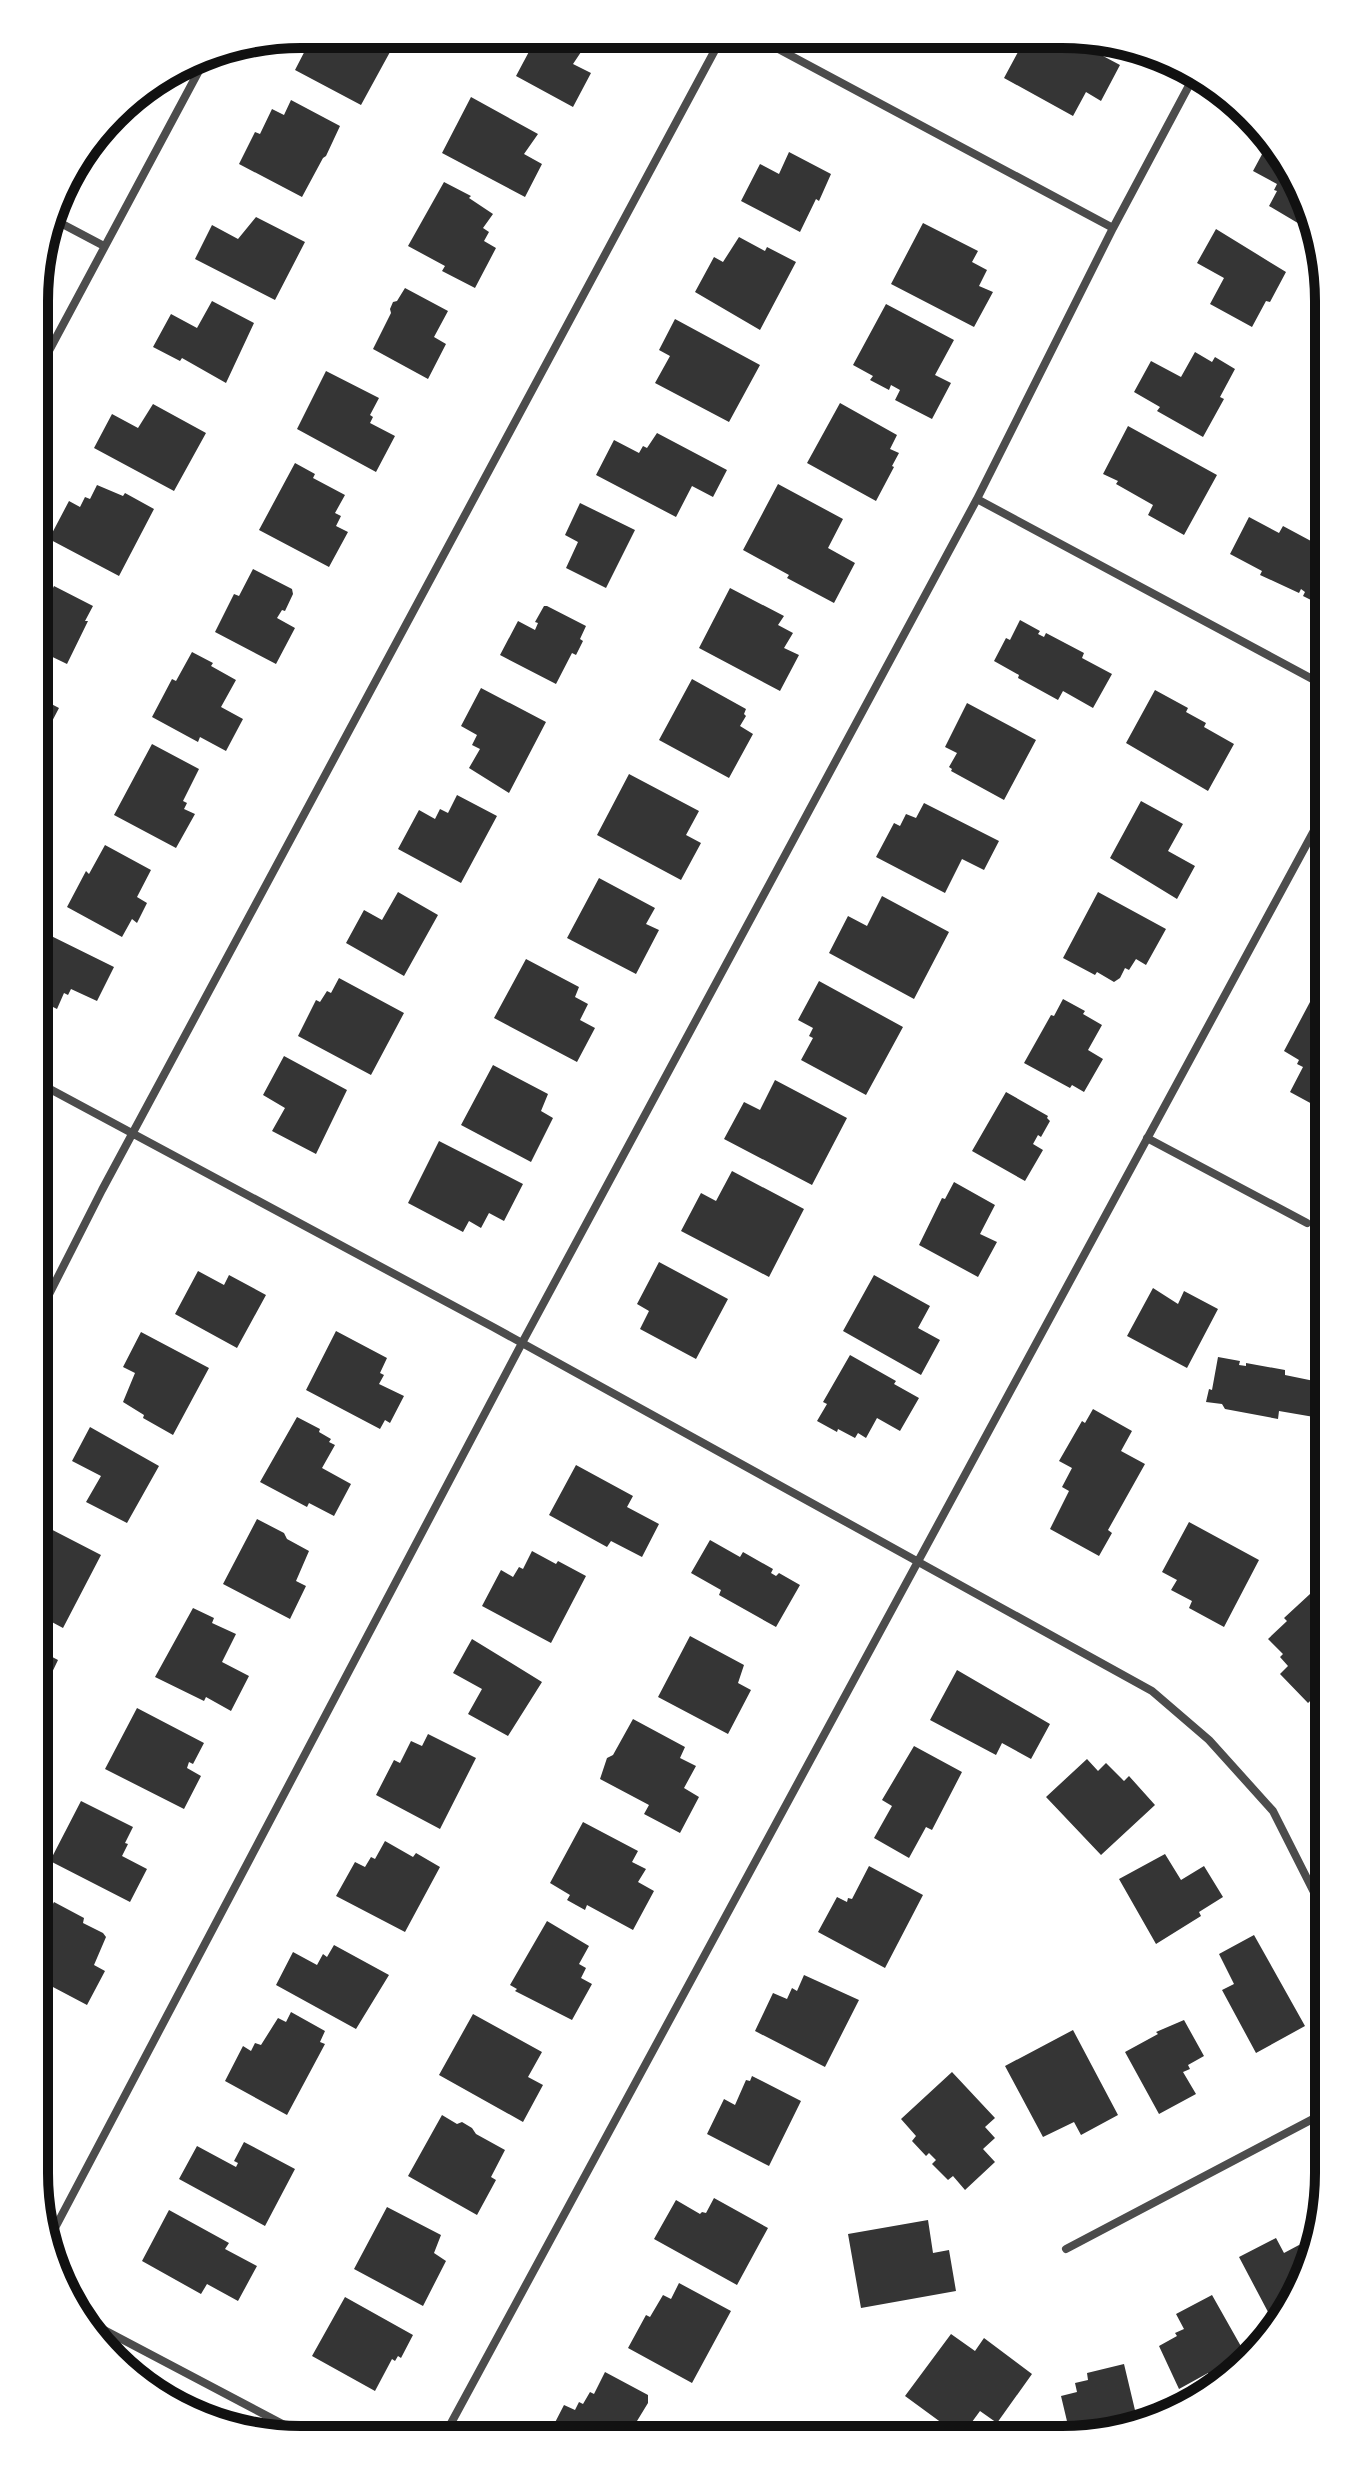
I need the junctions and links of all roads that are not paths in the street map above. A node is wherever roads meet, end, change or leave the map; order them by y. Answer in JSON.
{"nodes":[{"id":1,"x":716,"y":48,"type":"edge"},
{"id":2,"x":777,"y":48,"type":"edge"},
{"id":3,"x":200,"y":69,"type":"edge"},
{"id":4,"x":1190,"y":84,"type":"edge"},
{"id":5,"x":60,"y":223,"type":"edge"},
{"id":6,"x":1113,"y":228,"type":"junction"},
{"id":7,"x":104,"y":246,"type":"junction"},
{"id":8,"x":48,"y":352,"type":"edge"},
{"id":9,"x":977,"y":499,"type":"junction"},
{"id":10,"x":1315,"y":680,"type":"edge"},
{"id":11,"x":1315,"y":829,"type":"edge"},
{"id":12,"x":48,"y":1088,"type":"edge"},
{"id":13,"x":134,"y":1134,"type":"junction"},
{"id":14,"x":1147,"y":1138,"type":"junction"},
{"id":15,"x":1307,"y":1223,"type":"dead end"},
{"id":16,"x":48,"y":1297,"type":"edge"},
{"id":17,"x":522,"y":1343,"type":"junction"},
{"id":18,"x":917,"y":1561,"type":"junction"},
{"id":19,"x":1314,"y":1893,"type":"edge"},
{"id":20,"x":1314,"y":2118,"type":"edge"},
{"id":21,"x":55,"y":2229,"type":"edge"},
{"id":22,"x":1066,"y":2249,"type":"dead end"},
{"id":23,"x":103,"y":2329,"type":"edge"},
{"id":24,"x":284,"y":2425,"type":"edge"},
{"id":25,"x":449,"y":2426,"type":"edge"}],
"edges":[{"from":1,"to":13,"type":"street"},
{"from":2,"to":6,"type":"street"},
{"from":3,"to":7,"type":"street"},
{"from":4,"to":6,"type":"street"},
{"from":5,"to":7,"type":"street"},
{"from":6,"to":9,"type":"street"},
{"from":7,"to":8,"type":"street"},
{"from":9,"to":10,"type":"street"},
{"from":9,"to":17,"type":"street"},
{"from":11,"to":14,"type":"street"},
{"from":12,"to":13,"type":"street"},
{"from":13,"to":16,"type":"street"},
{"from":13,"to":17,"type":"street"},
{"from":14,"to":15,"type":"street"},
{"from":14,"to":18,"type":"street"},
{"from":17,"to":18,"type":"street"},
{"from":17,"to":21,"type":"street"},
{"from":18,"to":19,"type":"street"},
{"from":18,"to":25,"type":"street"},
{"from":20,"to":22,"type":"street"},
{"from":23,"to":24,"type":"street"}]}
